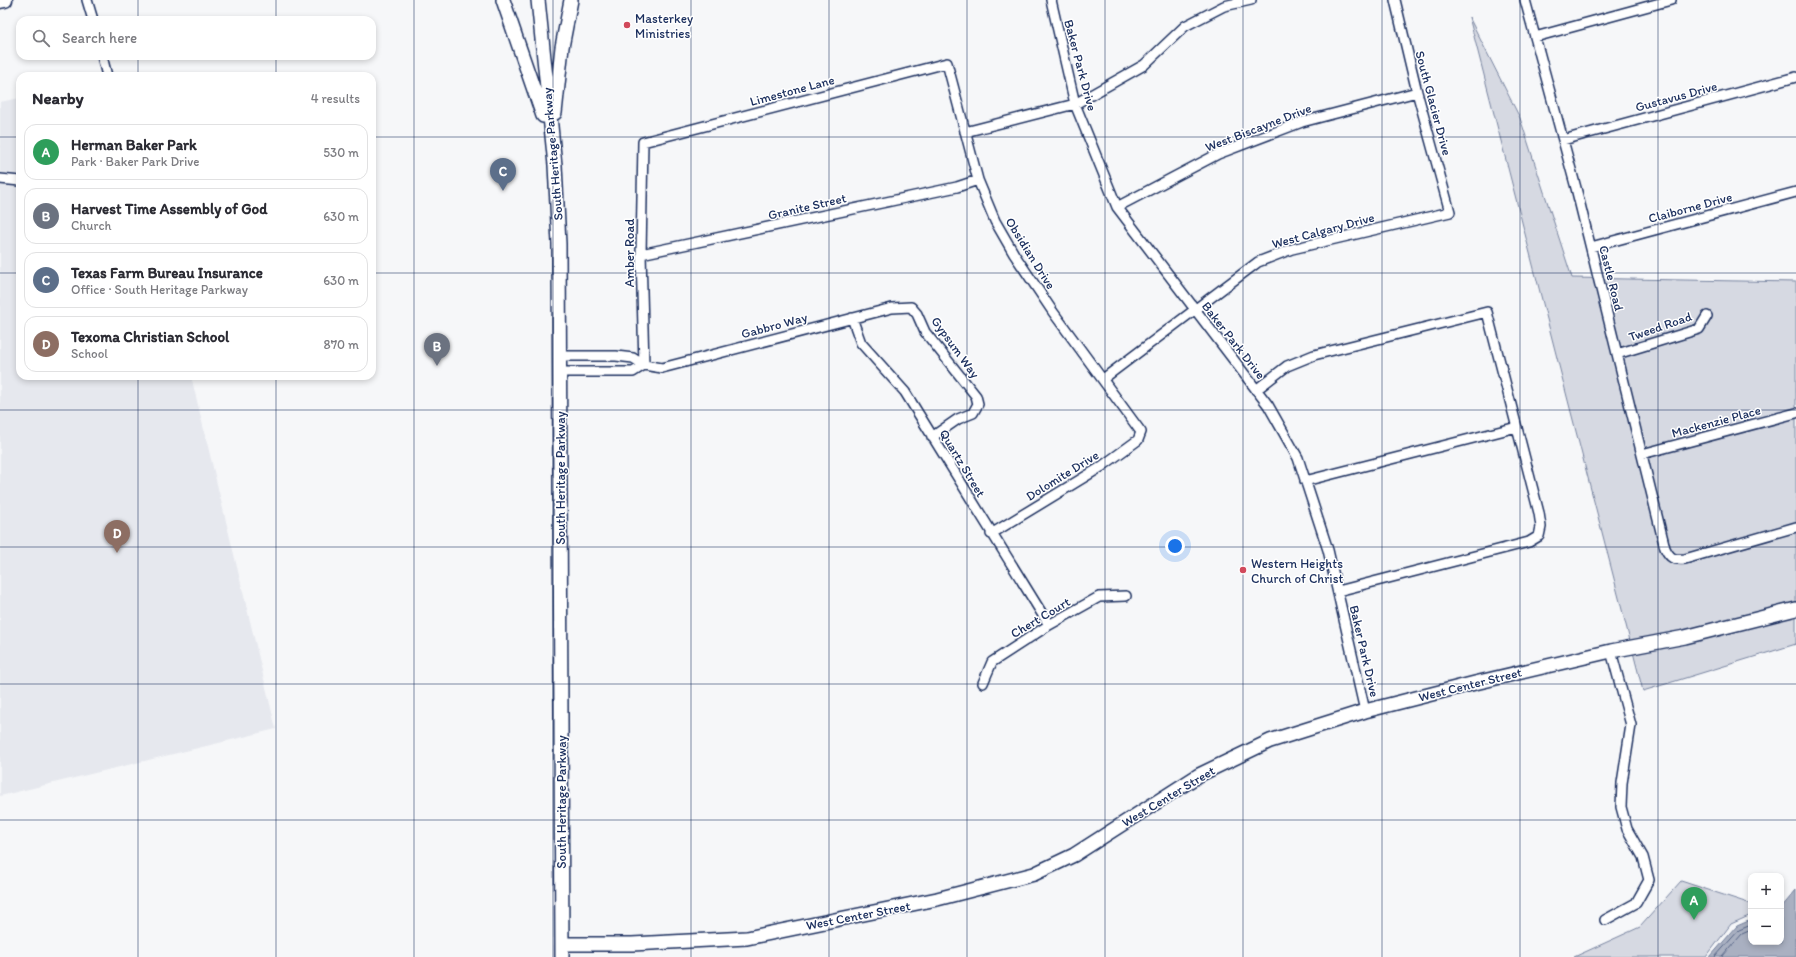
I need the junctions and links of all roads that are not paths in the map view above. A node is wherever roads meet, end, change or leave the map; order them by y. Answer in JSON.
{"nodes":[{"id":1,"x":5,"y":0,"type":"edge"},
{"id":2,"x":87,"y":0,"type":"edge"},
{"id":3,"x":503,"y":0,"type":"edge"},
{"id":4,"x":538,"y":0,"type":"edge"},
{"id":5,"x":571,"y":0,"type":"edge"},
{"id":6,"x":1051,"y":0,"type":"edge"},
{"id":7,"x":1251,"y":0,"type":"edge"},
{"id":8,"x":1395,"y":0,"type":"edge"},
{"id":9,"x":1525,"y":0,"type":"edge"},
{"id":10,"x":1671,"y":0,"type":"edge"},
{"id":11,"x":0,"y":1,"type":"edge"},
{"id":12,"x":91,"y":16,"type":"edge"},
{"id":13,"x":1535,"y":37,"type":"junction"},
{"id":14,"x":103,"y":60,"type":"edge"},
{"id":15,"x":947,"y":63,"type":"joint"},
{"id":16,"x":106,"y":72,"type":"edge"},
{"id":17,"x":1796,"y":77,"type":"edge"},
{"id":18,"x":1417,"y":92,"type":"junction"},
{"id":19,"x":1075,"y":104,"type":"junction"},
{"id":20,"x":965,"y":132,"type":"junction"},
{"id":21,"x":1563,"y":140,"type":"junction"},
{"id":22,"x":643,"y":142,"type":"joint"},
{"id":23,"x":555,"y":165,"type":"junction"},
{"id":24,"x":0,"y":179,"type":"edge"},
{"id":25,"x":978,"y":180,"type":"junction"},
{"id":26,"x":16,"y":181,"type":"edge"},
{"id":27,"x":1796,"y":192,"type":"edge"},
{"id":28,"x":1117,"y":207,"type":"junction"},
{"id":29,"x":1450,"y":212,"type":"joint"},
{"id":30,"x":1591,"y":247,"type":"junction"},
{"id":31,"x":641,"y":254,"type":"junction"},
{"id":32,"x":911,"y":307,"type":"joint"},
{"id":33,"x":1194,"y":310,"type":"junction"},
{"id":34,"x":1707,"y":316,"type":"dead end"},
{"id":35,"x":852,"y":318,"type":"junction"},
{"id":36,"x":1618,"y":354,"type":"junction"},
{"id":37,"x":559,"y":356,"type":"junction"},
{"id":38,"x":644,"y":365,"type":"junction"},
{"id":39,"x":559,"y":372,"type":"junction"},
{"id":40,"x":1103,"y":379,"type":"junction"},
{"id":41,"x":1256,"y":390,"type":"junction"},
{"id":42,"x":1796,"y":413,"type":"edge"},
{"id":43,"x":1517,"y":427,"type":"junction"},
{"id":44,"x":1142,"y":432,"type":"joint"},
{"id":45,"x":932,"y":437,"type":"junction"},
{"id":46,"x":1642,"y":454,"type":"junction"},
{"id":47,"x":1305,"y":481,"type":"junction"},
{"id":48,"x":1796,"y":527,"type":"edge"},
{"id":49,"x":991,"y":534,"type":"junction"},
{"id":50,"x":1338,"y":591,"type":"junction"},
{"id":51,"x":1126,"y":596,"type":"dead end"},
{"id":52,"x":1796,"y":609,"type":"edge"},
{"id":53,"x":1049,"y":625,"type":"junction"},
{"id":54,"x":1611,"y":650,"type":"junction"},
{"id":55,"x":983,"y":683,"type":"dead end"},
{"id":56,"x":1366,"y":711,"type":"junction"},
{"id":57,"x":1605,"y":920,"type":"dead end"},
{"id":58,"x":562,"y":944,"type":"junction"},
{"id":59,"x":562,"y":957,"type":"edge"}],
"edges":[{"from":1,"to":11,"type":"main road"},
{"from":2,"to":12,"type":"street"},
{"from":3,"to":23,"type":"main road"},
{"from":4,"to":23,"type":"main road","name":"South Heritage Parkway"},
{"from":5,"to":23,"type":"main road"},
{"from":6,"to":19,"type":"street","name":"Baker Park Drive"},
{"from":7,"to":19,"type":"street"},
{"from":8,"to":18,"type":"street","name":"South Glacier Drive"},
{"from":9,"to":13,"type":"street","name":"Castle Road"},
{"from":10,"to":13,"type":"street"},
{"from":13,"to":21,"type":"street","name":"Castle Road"},
{"from":14,"to":16,"type":"street"},
{"from":15,"to":20,"type":"street","name":"Obsidian Drive"},
{"from":15,"to":22,"type":"street","name":"Limestone Lane"},
{"from":17,"to":21,"type":"street","name":"Gustavus Drive"},
{"from":18,"to":28,"type":"street","name":"West Biscayne Drive"},
{"from":18,"to":29,"type":"street","name":"South Glacier Drive"},
{"from":19,"to":20,"type":"street"},
{"from":19,"to":28,"type":"street","name":"Baker Park Drive"},
{"from":20,"to":25,"type":"street","name":"Obsidian Drive"},
{"from":21,"to":30,"type":"street","name":"Castle Road"},
{"from":22,"to":31,"type":"street","name":"Amber Road"},
{"from":23,"to":37,"type":"main road","name":"South Heritage Parkway"},
{"from":24,"to":26,"type":"street"},
{"from":25,"to":31,"type":"street","name":"Granite Street"},
{"from":25,"to":40,"type":"street","name":"Obsidian Drive"},
{"from":27,"to":30,"type":"street","name":"Claiborne Drive"},
{"from":28,"to":33,"type":"street","name":"Baker Park Drive"},
{"from":29,"to":33,"type":"street","name":"West Calgary Drive"},
{"from":30,"to":36,"type":"street","name":"Castle Road"},
{"from":31,"to":38,"type":"street","name":"Amber Road"},
{"from":32,"to":35,"type":"street","name":"Gabbro Way"},
{"from":32,"to":45,"type":"street","name":"Gypsum Way"},
{"from":33,"to":40,"type":"street","name":"West Calgary Drive"},
{"from":33,"to":41,"type":"street","name":"Baker Park Drive"},
{"from":34,"to":36,"type":"street","name":"Tweed Road"},
{"from":35,"to":38,"type":"street","name":"Gabbro Way"},
{"from":35,"to":45,"type":"street","name":"Quartz Street"},
{"from":36,"to":46,"type":"street","name":"Castle Road"},
{"from":37,"to":38,"type":"street","name":"Gabbro Way"},
{"from":37,"to":39,"type":"main road","name":"South Heritage Parkway"},
{"from":38,"to":39,"type":"street","name":"Gabbro Way"},
{"from":39,"to":58,"type":"main road","name":"South Heritage Parkway"},
{"from":40,"to":44,"type":"street","name":"Obsidian Drive"},
{"from":41,"to":43,"type":"street"},
{"from":41,"to":47,"type":"street","name":"Baker Park Drive"},
{"from":42,"to":46,"type":"street","name":"Mackenzie Place"},
{"from":43,"to":47,"type":"street"},
{"from":43,"to":50,"type":"street"},
{"from":44,"to":49,"type":"street","name":"Dolomite Drive"},
{"from":45,"to":49,"type":"street","name":"Quartz Street"},
{"from":46,"to":48,"type":"street","name":"Castle Road"},
{"from":47,"to":50,"type":"street","name":"Baker Park Drive"},
{"from":49,"to":53,"type":"street","name":"Quartz Street"},
{"from":50,"to":56,"type":"street","name":"Baker Park Drive"},
{"from":51,"to":53,"type":"street","name":"Chert Court"},
{"from":52,"to":54,"type":"main road","name":"West Center Street"},
{"from":53,"to":55,"type":"street","name":"Chert Court"},
{"from":54,"to":56,"type":"main road","name":"West Center Street"},
{"from":54,"to":57,"type":"street"},
{"from":56,"to":58,"type":"main road","name":"West Center Street"},
{"from":58,"to":59,"type":"main road","name":"South Heritage Parkway"}]}
